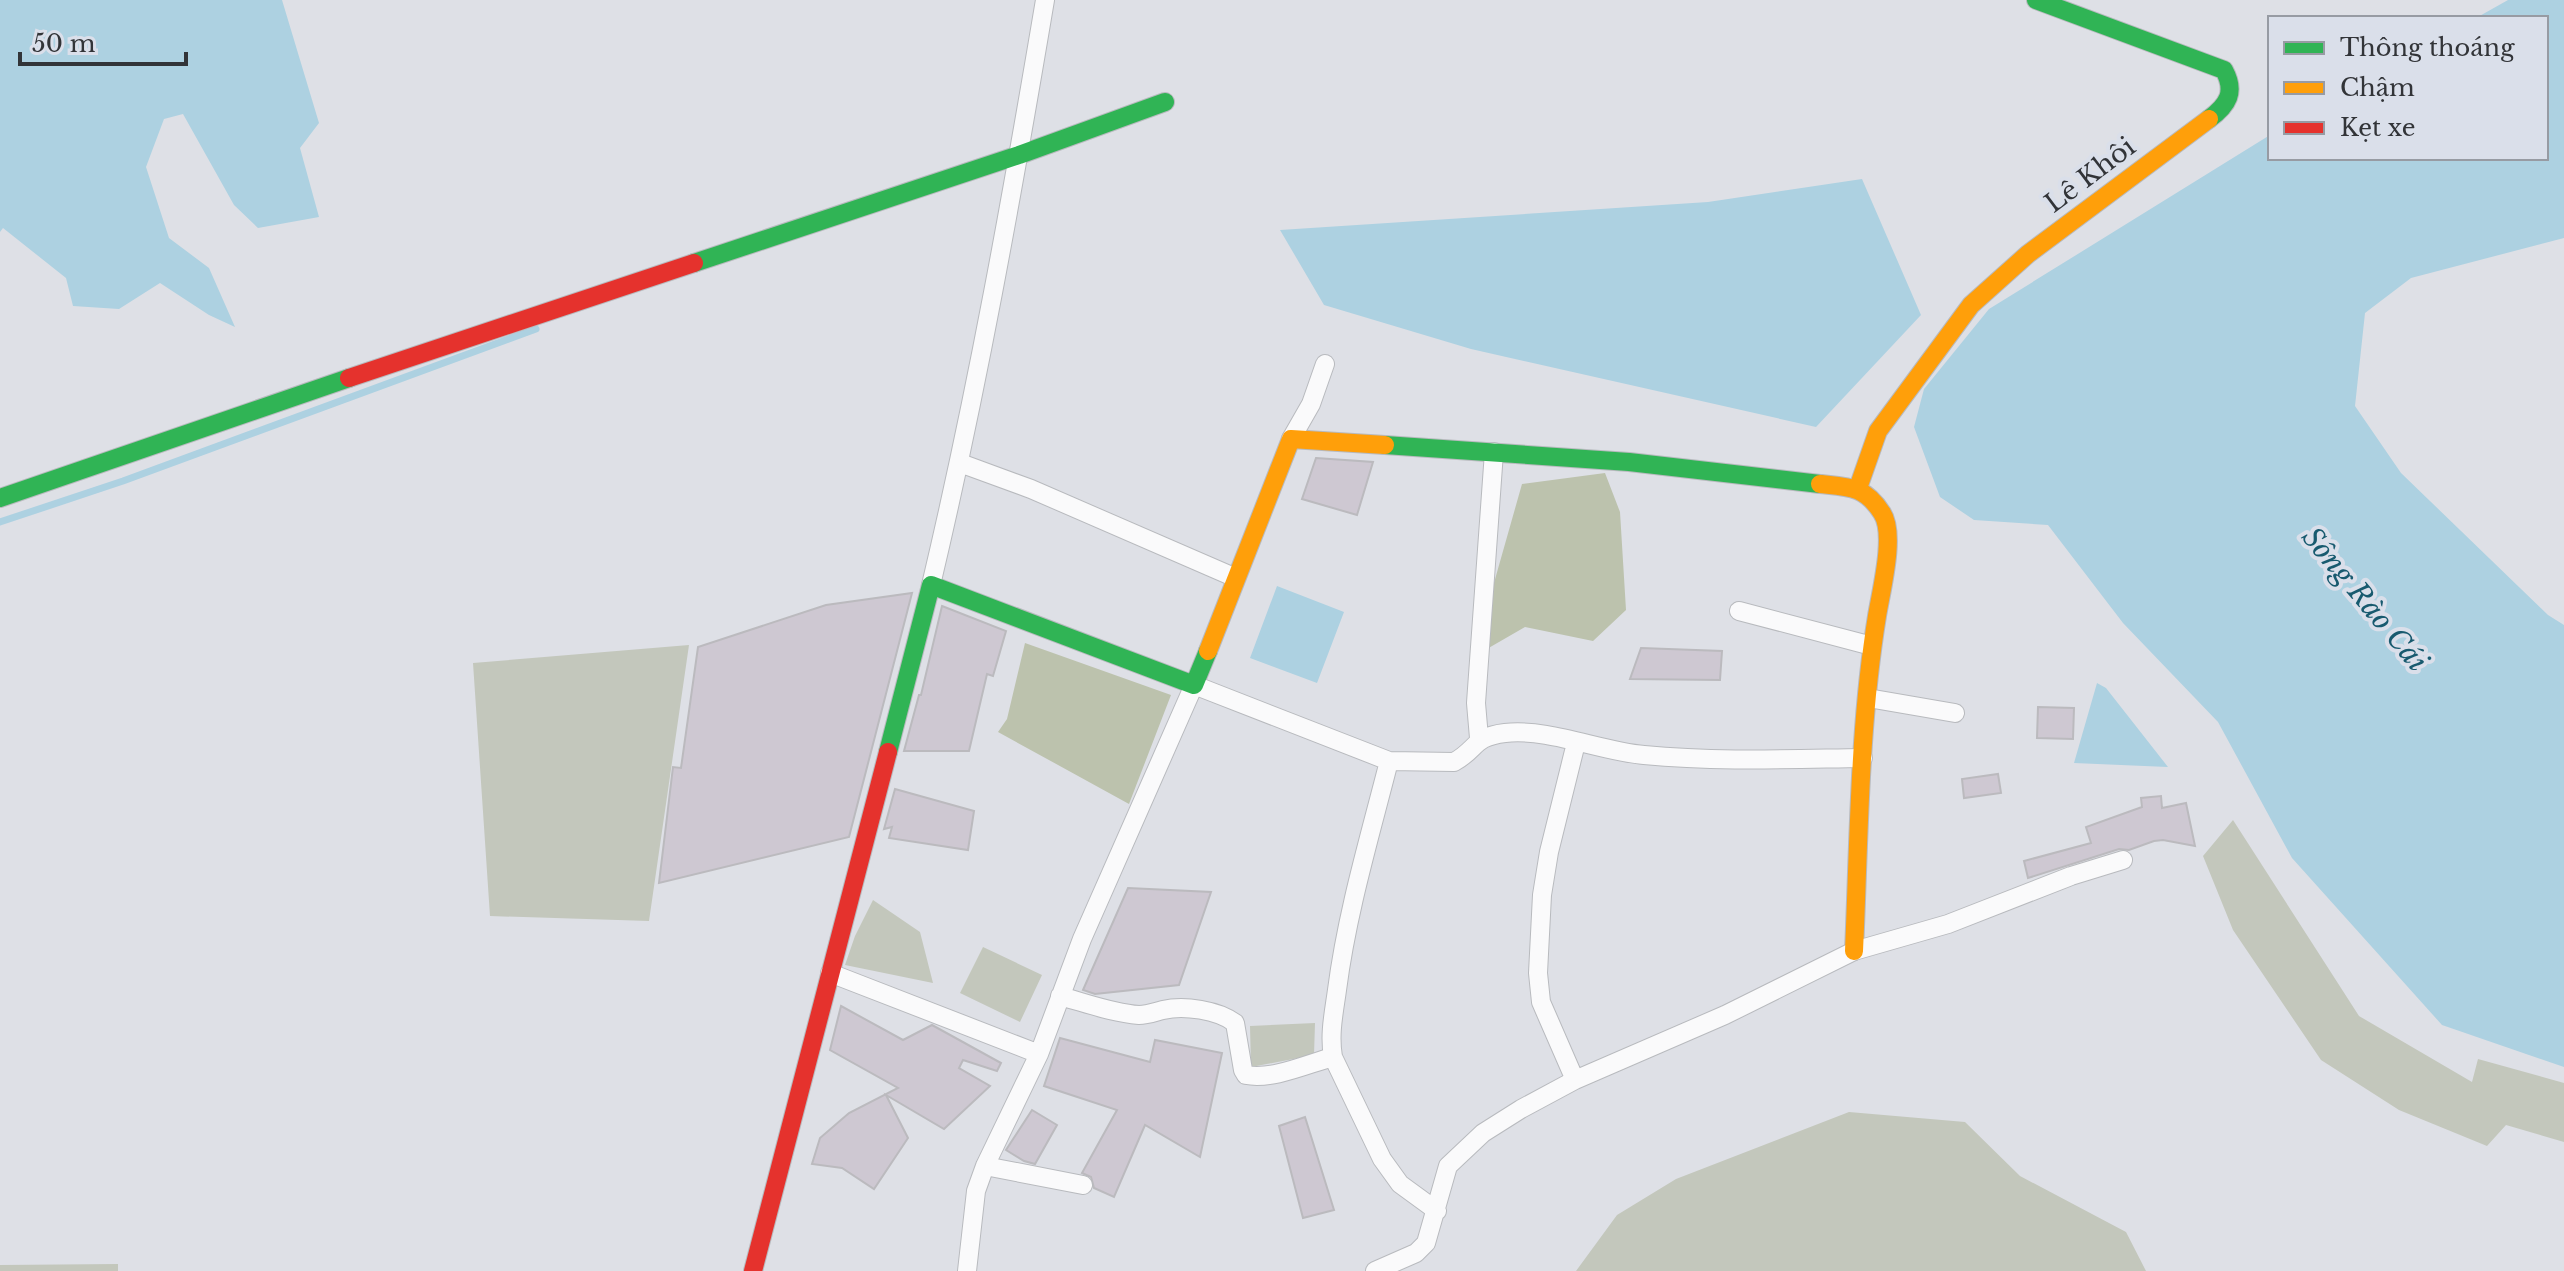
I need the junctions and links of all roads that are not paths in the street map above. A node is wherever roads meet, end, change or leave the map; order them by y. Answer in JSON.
{"nodes":[{"id":1,"x":1045,"y":0,"type":"edge"},
{"id":2,"x":2036,"y":0,"type":"edge"},
{"id":3,"x":1165,"y":102,"type":"dead end"},
{"id":4,"x":1019,"y":155,"type":"junction"},
{"id":5,"x":1325,"y":364,"type":"dead end"},
{"id":6,"x":1291,"y":439,"type":"junction"},
{"id":7,"x":1494,"y":452,"type":"junction"},
{"id":8,"x":960,"y":463,"type":"junction"},
{"id":9,"x":1858,"y":488,"type":"junction"},
{"id":10,"x":0,"y":498,"type":"edge"},
{"id":11,"x":1236,"y":578,"type":"junction"},
{"id":12,"x":931,"y":585,"type":"junction"},
{"id":13,"x":1739,"y":611,"type":"dead end"},
{"id":14,"x":1872,"y":646,"type":"junction"},
{"id":15,"x":1194,"y":685,"type":"junction"},
{"id":16,"x":1868,"y":698,"type":"junction"},
{"id":17,"x":1955,"y":713,"type":"dead end"},
{"id":18,"x":1479,"y":738,"type":"junction"},
{"id":19,"x":1576,"y":743,"type":"junction"},
{"id":20,"x":1863,"y":758,"type":"junction"},
{"id":21,"x":1389,"y":761,"type":"junction"},
{"id":22,"x":2123,"y":860,"type":"dead end"},
{"id":23,"x":1854,"y":951,"type":"junction"},
{"id":24,"x":830,"y":973,"type":"junction"},
{"id":25,"x":1060,"y":996,"type":"junction"},
{"id":26,"x":1039,"y":1054,"type":"junction"},
{"id":27,"x":1333,"y":1057,"type":"junction"},
{"id":28,"x":1575,"y":1080,"type":"junction"},
{"id":29,"x":985,"y":1166,"type":"junction"},
{"id":30,"x":1083,"y":1185,"type":"dead end"},
{"id":31,"x":1437,"y":1211,"type":"junction"},
{"id":32,"x":753,"y":1271,"type":"edge"},
{"id":33,"x":967,"y":1271,"type":"edge"},
{"id":34,"x":1375,"y":1271,"type":"edge"}],
"edges":[{"from":1,"to":4,"type":"street"},
{"from":2,"to":9,"type":"street","name":"Lê Khôi"},
{"from":3,"to":4,"type":"street"},
{"from":4,"to":8,"type":"street"},
{"from":4,"to":10,"type":"street"},
{"from":5,"to":6,"type":"street"},
{"from":6,"to":7,"type":"street"},
{"from":6,"to":11,"type":"street"},
{"from":7,"to":9,"type":"street"},
{"from":7,"to":18,"type":"street"},
{"from":8,"to":11,"type":"street"},
{"from":8,"to":12,"type":"street"},
{"from":9,"to":14,"type":"street"},
{"from":11,"to":15,"type":"street"},
{"from":12,"to":15,"type":"street"},
{"from":12,"to":24,"type":"street"},
{"from":13,"to":14,"type":"street"},
{"from":14,"to":16,"type":"street"},
{"from":15,"to":21,"type":"street"},
{"from":15,"to":25,"type":"street"},
{"from":16,"to":17,"type":"street"},
{"from":16,"to":20,"type":"street"},
{"from":18,"to":19,"type":"street"},
{"from":18,"to":21,"type":"street"},
{"from":19,"to":20,"type":"street"},
{"from":19,"to":28,"type":"street"},
{"from":20,"to":23,"type":"street"},
{"from":21,"to":27,"type":"street"},
{"from":22,"to":23,"type":"street"},
{"from":23,"to":28,"type":"street"},
{"from":24,"to":26,"type":"street"},
{"from":24,"to":32,"type":"street"},
{"from":25,"to":26,"type":"street"},
{"from":25,"to":27,"type":"street"},
{"from":26,"to":29,"type":"street"},
{"from":27,"to":31,"type":"street"},
{"from":28,"to":31,"type":"street"},
{"from":29,"to":30,"type":"street"},
{"from":29,"to":33,"type":"street"},
{"from":31,"to":34,"type":"street"}]}
